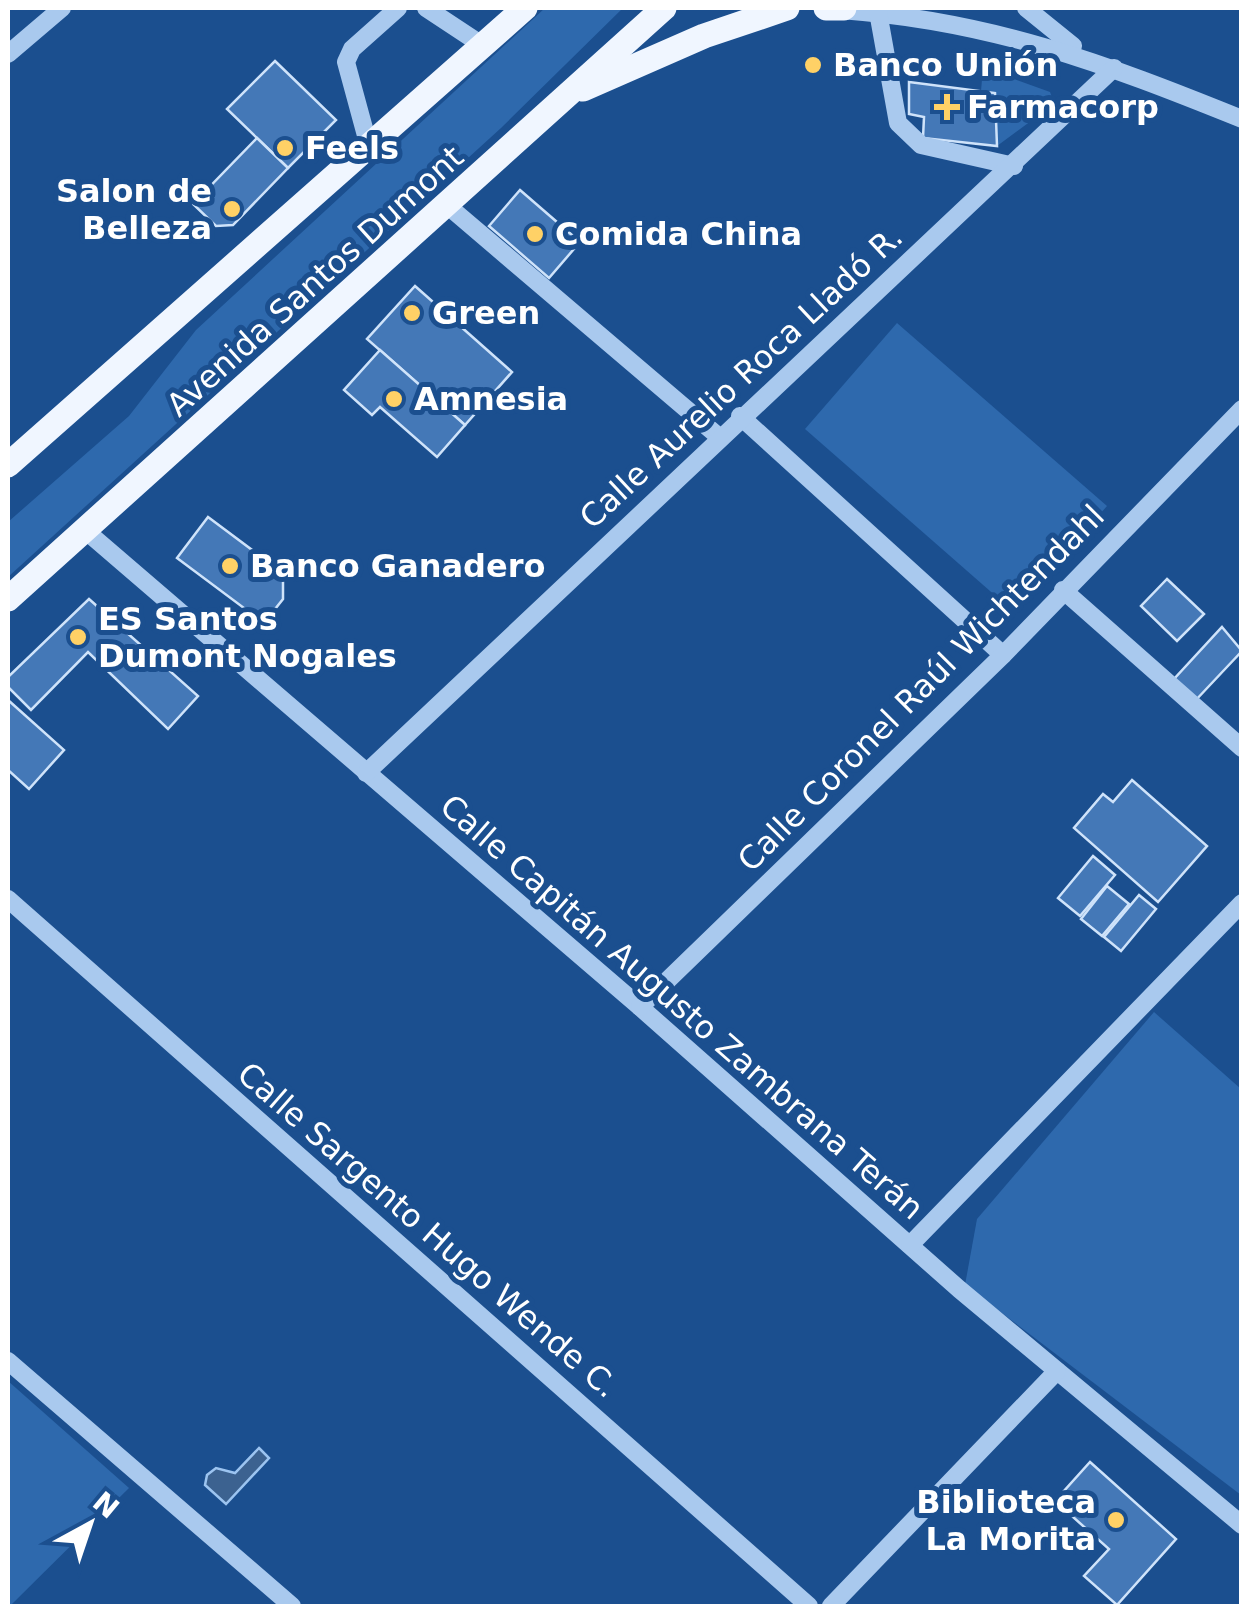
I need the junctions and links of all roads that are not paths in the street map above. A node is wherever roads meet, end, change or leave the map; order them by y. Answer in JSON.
{"nodes":[{"id":1,"x":62,"y":8,"type":"edge"},
{"id":2,"x":398,"y":8,"type":"edge"},
{"id":3,"x":426,"y":8,"type":"edge"},
{"id":4,"x":525,"y":8,"type":"edge"},
{"id":5,"x":664,"y":8,"type":"edge"},
{"id":6,"x":787,"y":8,"type":"edge"},
{"id":7,"x":837,"y":8,"type":"edge"},
{"id":8,"x":1026,"y":8,"type":"edge"},
{"id":9,"x":878,"y":12,"type":"junction"},
{"id":10,"x":482,"y":45,"type":"junction"},
{"id":11,"x":8,"y":54,"type":"edge"},
{"id":12,"x":1090,"y":58,"type":"junction"},
{"id":13,"x":1114,"y":68,"type":"junction"},
{"id":14,"x":560,"y":99,"type":"junction"},
{"id":15,"x":1242,"y":119,"type":"edge"},
{"id":16,"x":368,"y":143,"type":"junction"},
{"id":17,"x":1014,"y":166,"type":"junction"},
{"id":18,"x":448,"y":206,"type":"junction"},
{"id":19,"x":1242,"y":409,"type":"edge"},
{"id":20,"x":740,"y":416,"type":"junction"},
{"id":21,"x":718,"y":436,"type":"junction"},
{"id":22,"x":9,"y":464,"type":"edge"},
{"id":23,"x":86,"y":531,"type":"junction"},
{"id":24,"x":1064,"y":590,"type":"junction"},
{"id":25,"x":8,"y":599,"type":"edge"},
{"id":26,"x":1003,"y":654,"type":"junction"},
{"id":27,"x":1242,"y":748,"type":"edge"},
{"id":28,"x":366,"y":773,"type":"junction"},
{"id":29,"x":8,"y":898,"type":"edge"},
{"id":30,"x":1242,"y":903,"type":"edge"},
{"id":31,"x":640,"y":1007,"type":"junction"},
{"id":32,"x":910,"y":1245,"type":"junction"},
{"id":33,"x":8,"y":1362,"type":"edge"},
{"id":34,"x":1057,"y":1371,"type":"junction"},
{"id":35,"x":1242,"y":1524,"type":"edge"},
{"id":36,"x":292,"y":1606,"type":"edge"},
{"id":37,"x":810,"y":1606,"type":"edge"},
{"id":38,"x":831,"y":1606,"type":"edge"}],
"edges":[{"from":1,"to":11,"type":"street"},
{"from":2,"to":16,"type":"street"},
{"from":3,"to":10,"type":"street"},
{"from":4,"to":10,"type":"main road","name":"Avenida Santos Dumont"},
{"from":5,"to":14,"type":"main road","name":"Avenida Santos Dumont"},
{"from":6,"to":14,"type":"main road"},
{"from":7,"to":9,"type":"street"},
{"from":8,"to":12,"type":"street"},
{"from":9,"to":12,"type":"street"},
{"from":9,"to":17,"type":"street"},
{"from":10,"to":16,"type":"main road","name":"Avenida Santos Dumont"},
{"from":12,"to":13,"type":"street"},
{"from":13,"to":15,"type":"street"},
{"from":13,"to":17,"type":"street","name":"Calle Aurelio Roca Lladó R."},
{"from":14,"to":18,"type":"main road","name":"Avenida Santos Dumont"},
{"from":16,"to":22,"type":"main road","name":"Avenida Santos Dumont"},
{"from":17,"to":20,"type":"street","name":"Calle Aurelio Roca Lladó R."},
{"from":18,"to":21,"type":"street"},
{"from":18,"to":23,"type":"main road","name":"Avenida Santos Dumont"},
{"from":19,"to":24,"type":"street","name":"Calle Coronel Raúl Wichtendahl"},
{"from":20,"to":21,"type":"street","name":"Calle Aurelio Roca Lladó R."},
{"from":20,"to":26,"type":"street"},
{"from":21,"to":28,"type":"street","name":"Calle Aurelio Roca Lladó R."},
{"from":23,"to":25,"type":"main road","name":"Avenida Santos Dumont"},
{"from":23,"to":28,"type":"street","name":"Calle Capitán Augusto Zambrana Terán"},
{"from":24,"to":26,"type":"street","name":"Calle Coronel Raúl Wichtendahl"},
{"from":24,"to":27,"type":"street"},
{"from":26,"to":31,"type":"street","name":"Calle Coronel Raúl Wichtendahl"},
{"from":28,"to":31,"type":"street","name":"Calle Capitán Augusto Zambrana Terán"},
{"from":29,"to":37,"type":"street","name":"Calle Sargento Hugo Wende C."},
{"from":30,"to":32,"type":"street"},
{"from":31,"to":32,"type":"street","name":"Calle Capitán Augusto Zambrana Terán"},
{"from":32,"to":34,"type":"street","name":"Calle Capitán Augusto Zambrana Terán"},
{"from":33,"to":36,"type":"street"},
{"from":34,"to":35,"type":"street","name":"Calle Capitán Augusto Zambrana Terán"},
{"from":34,"to":38,"type":"street"}]}
